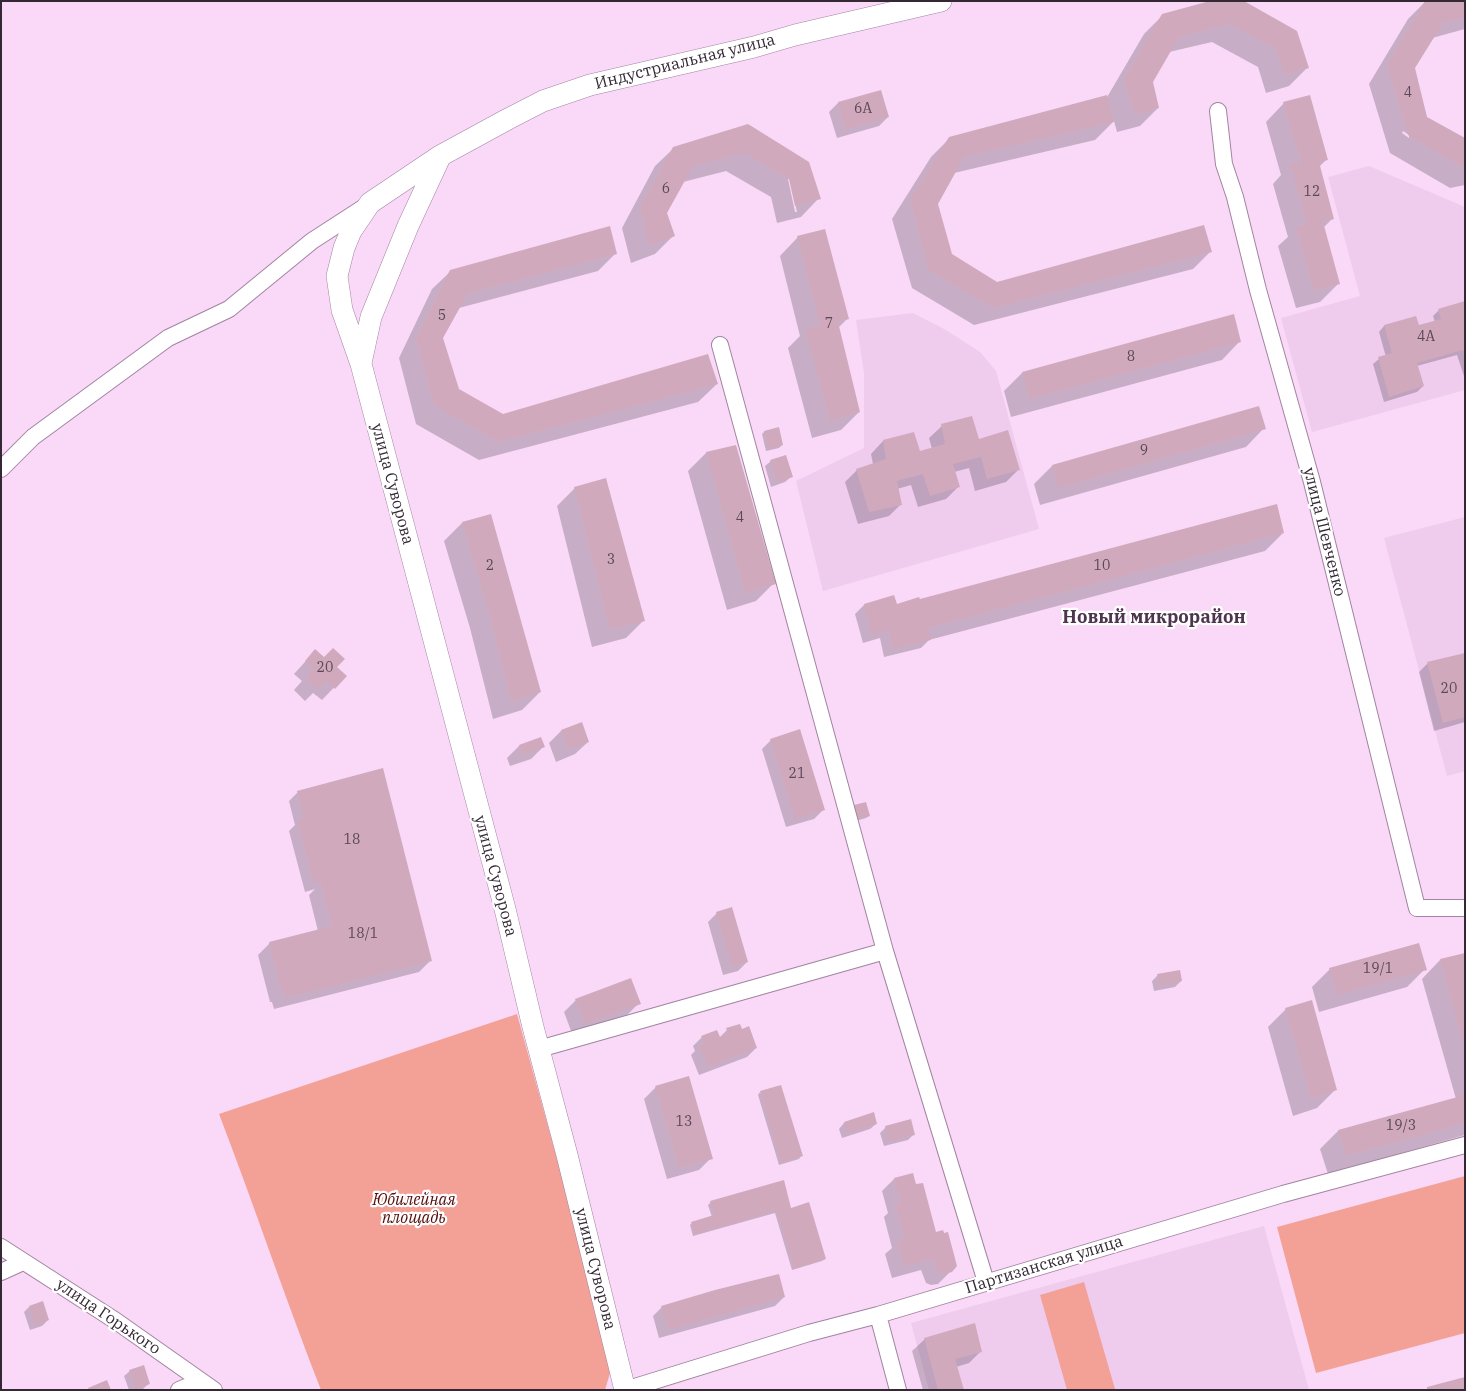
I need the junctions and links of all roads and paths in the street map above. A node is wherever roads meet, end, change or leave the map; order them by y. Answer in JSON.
{"nodes":[{"id":1,"x":941,"y":1,"type":"edge"},
{"id":2,"x":1218,"y":111,"type":"dead end"},
{"id":3,"x":440,"y":156,"type":"junction"},
{"id":4,"x":370,"y":203,"type":"junction"},
{"id":5,"x":720,"y":345,"type":"dead end"},
{"id":6,"x":360,"y":364,"type":"junction"},
{"id":7,"x":1,"y":469,"type":"edge"},
{"id":8,"x":1465,"y":908,"type":"edge"},
{"id":9,"x":885,"y":951,"type":"junction"},
{"id":10,"x":539,"y":1049,"type":"junction"},
{"id":11,"x":1465,"y":1145,"type":"edge"},
{"id":12,"x":1,"y":1247,"type":"edge"},
{"id":13,"x":24,"y":1262,"type":"junction"},
{"id":14,"x":1,"y":1272,"type":"edge"},
{"id":15,"x":986,"y":1282,"type":"junction"},
{"id":16,"x":878,"y":1315,"type":"junction"},
{"id":17,"x":208,"y":1385,"type":"edge"},
{"id":18,"x":179,"y":1390,"type":"edge"},
{"id":19,"x":625,"y":1390,"type":"edge"},
{"id":20,"x":898,"y":1390,"type":"edge"}],
"edges":[{"from":1,"to":3,"type":"street","name":"Индустриальная улица"},
{"from":2,"to":8,"type":"street","name":"улица Шевченко"},
{"from":3,"to":4,"type":"street","name":"Индустриальная улица"},
{"from":3,"to":6,"type":"street"},
{"from":4,"to":6,"type":"street","name":"улица Суворова"},
{"from":4,"to":7,"type":"street"},
{"from":5,"to":9,"type":"street"},
{"from":6,"to":10,"type":"street","name":"улица Суворова"},
{"from":9,"to":10,"type":"street"},
{"from":9,"to":15,"type":"street"},
{"from":10,"to":19,"type":"street","name":"улица Суворова"},
{"from":11,"to":15,"type":"street","name":"Партизанская улица"},
{"from":12,"to":13,"type":"street","name":"улица Горького"},
{"from":13,"to":14,"type":"street"},
{"from":13,"to":17,"type":"street","name":"улица Горького"},
{"from":15,"to":16,"type":"street","name":"Партизанская улица"},
{"from":16,"to":19,"type":"street","name":"Партизанская улица"},
{"from":16,"to":20,"type":"street"},
{"from":17,"to":18,"type":"street"}]}
